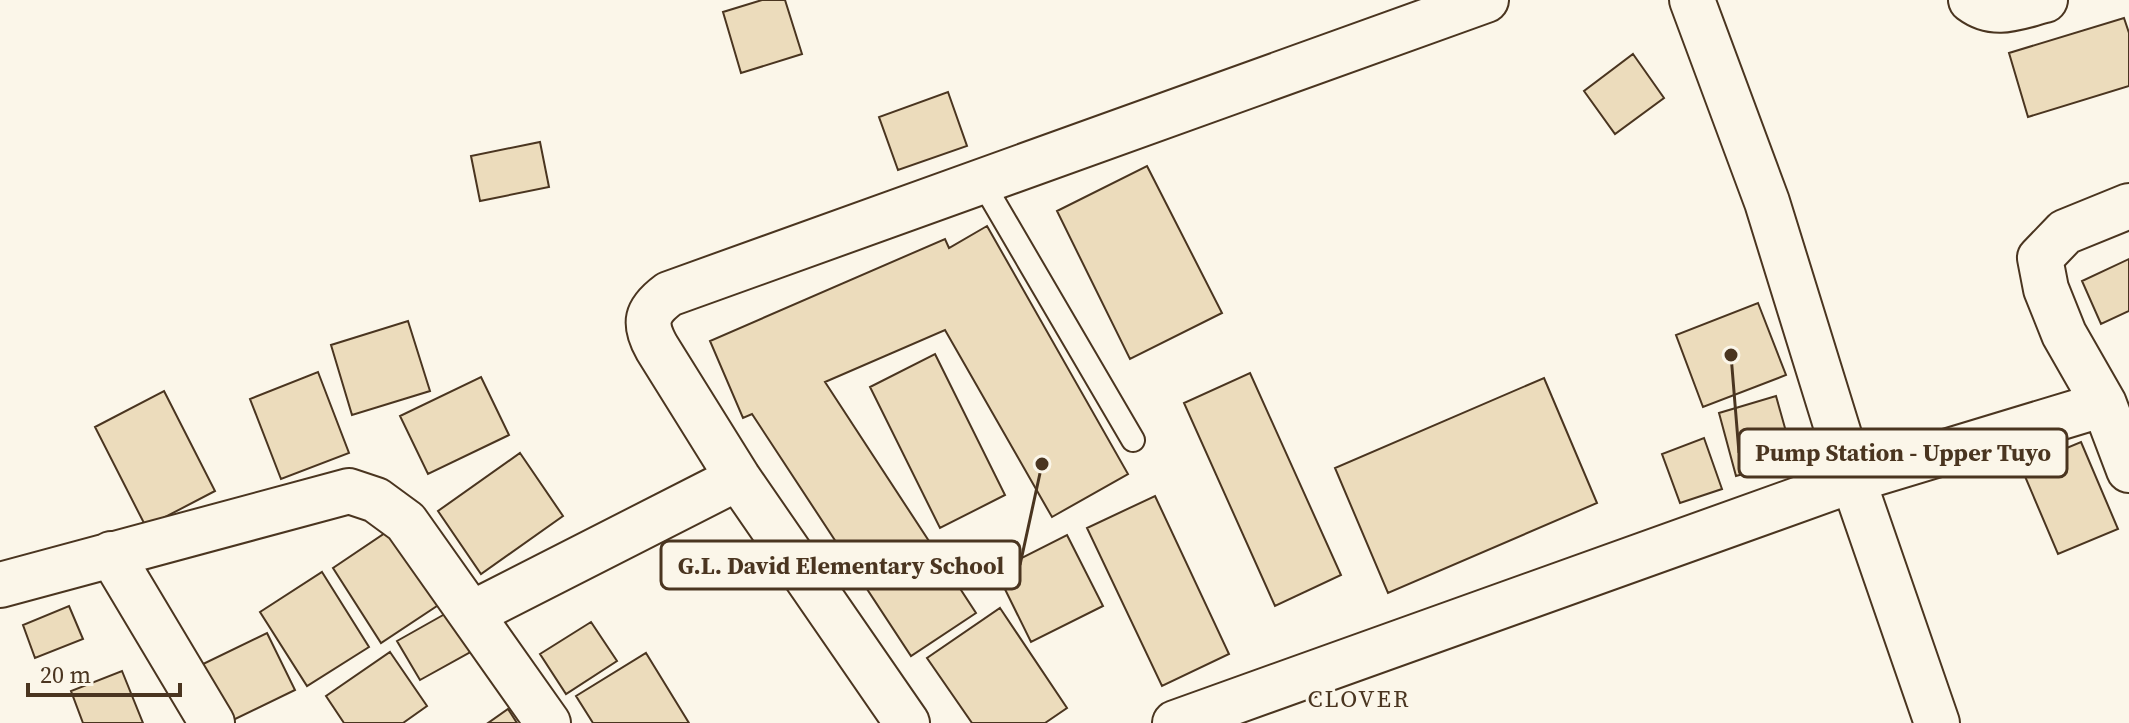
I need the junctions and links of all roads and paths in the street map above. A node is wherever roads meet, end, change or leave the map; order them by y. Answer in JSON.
{"nodes":[{"id":1,"x":1486,"y":0,"type":"edge"},
{"id":2,"x":1692,"y":0,"type":"edge"},
{"id":3,"x":1971,"y":0,"type":"edge"},
{"id":4,"x":2045,"y":0,"type":"edge"},
{"id":5,"x":981,"y":180,"type":"junction"},
{"id":6,"x":2129,"y":206,"type":"edge"},
{"id":7,"x":2104,"y":404,"type":"junction"},
{"id":8,"x":1133,"y":440,"type":"dead end"},
{"id":9,"x":2129,"y":470,"type":"edge"},
{"id":10,"x":738,"y":478,"type":"junction"},
{"id":11,"x":1853,"y":480,"type":"junction"},
{"id":12,"x":111,"y":554,"type":"junction"},
{"id":13,"x":0,"y":585,"type":"edge"},
{"id":14,"x":471,"y":614,"type":"junction"},
{"id":15,"x":212,"y":723,"type":"edge"},
{"id":16,"x":548,"y":723,"type":"edge"},
{"id":17,"x":907,"y":723,"type":"edge"},
{"id":18,"x":1175,"y":723,"type":"edge"},
{"id":19,"x":1937,"y":723,"type":"edge"}],
"edges":[{"from":1,"to":5,"type":"street"},
{"from":2,"to":11,"type":"street"},
{"from":3,"to":4,"type":"street"},
{"from":5,"to":8,"type":"lane"},
{"from":5,"to":10,"type":"street"},
{"from":6,"to":7,"type":"street"},
{"from":7,"to":9,"type":"street"},
{"from":7,"to":11,"type":"street"},
{"from":10,"to":14,"type":"street"},
{"from":10,"to":17,"type":"street"},
{"from":11,"to":18,"type":"street"},
{"from":11,"to":19,"type":"street"},
{"from":12,"to":13,"type":"street"},
{"from":12,"to":14,"type":"street"},
{"from":12,"to":15,"type":"street"},
{"from":14,"to":16,"type":"street"}]}
